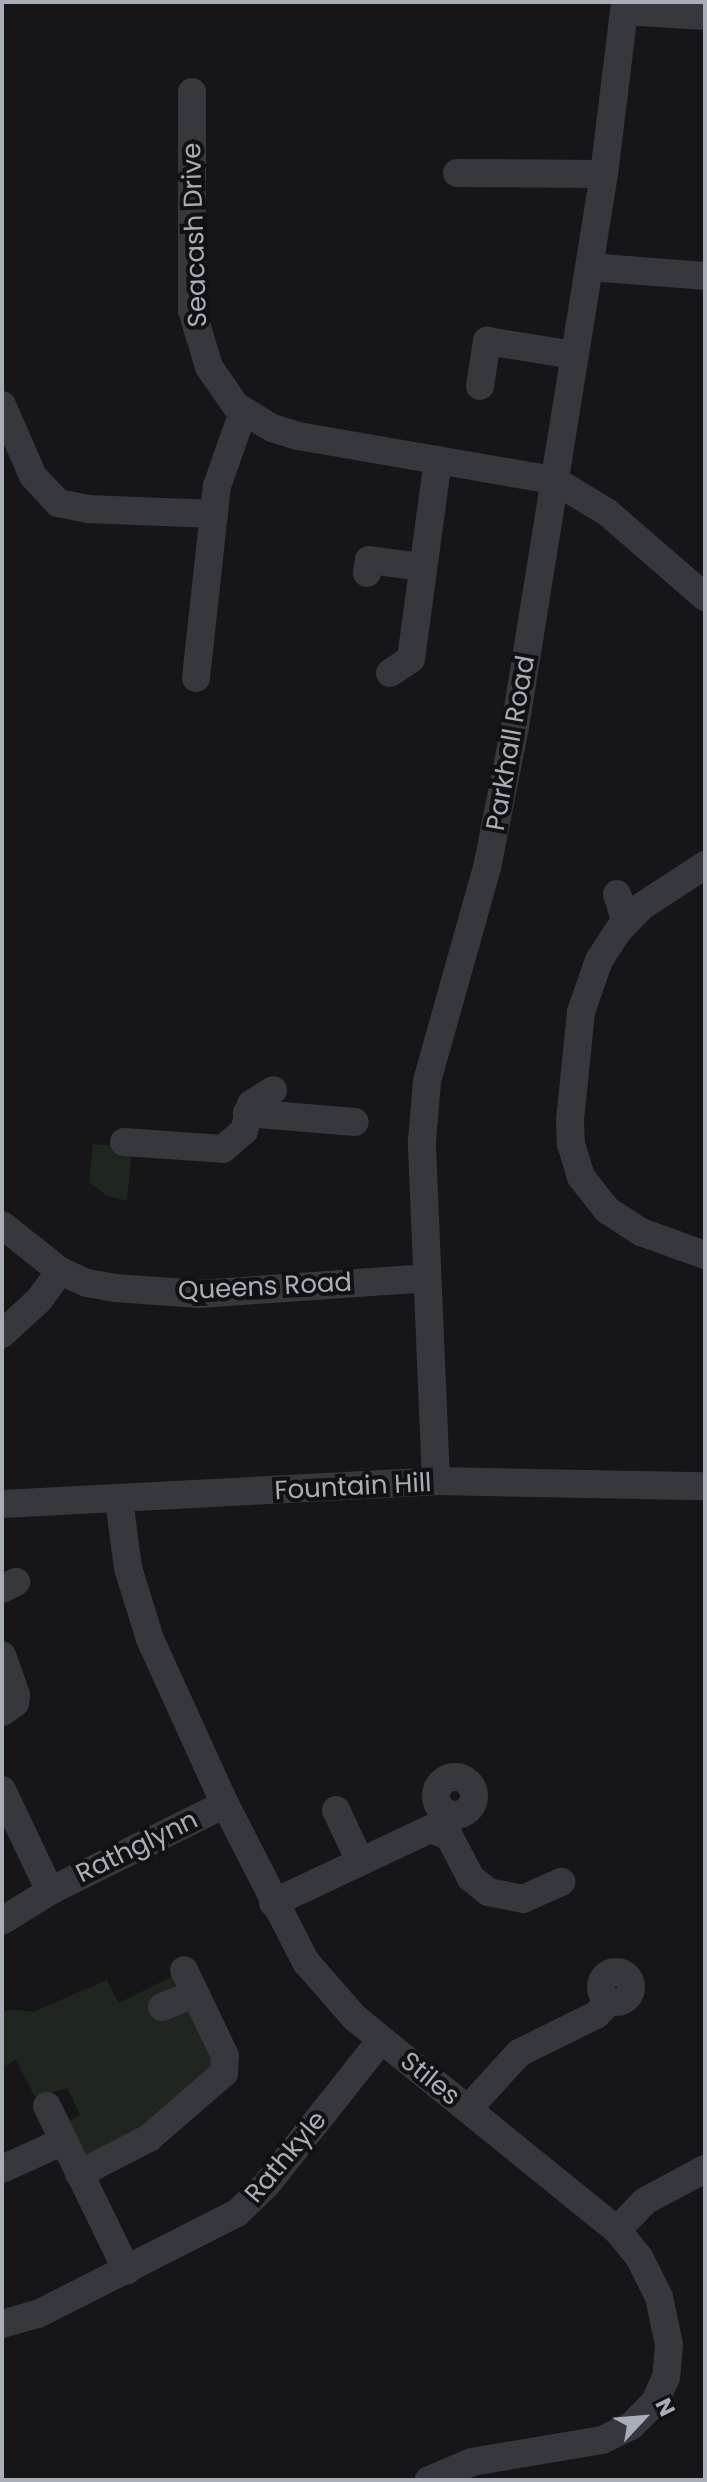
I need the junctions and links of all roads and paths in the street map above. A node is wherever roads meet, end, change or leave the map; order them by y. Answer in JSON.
{"nodes":[{"id":1,"x":624,"y":6,"type":"edge"},
{"id":2,"x":705,"y":16,"type":"edge"},
{"id":3,"x":192,"y":92,"type":"dead end"},
{"id":4,"x":457,"y":173,"type":"dead end"},
{"id":5,"x":604,"y":174,"type":"junction"},
{"id":6,"x":589,"y":267,"type":"junction"},
{"id":7,"x":705,"y":276,"type":"edge"},
{"id":8,"x":573,"y":355,"type":"junction"},
{"id":9,"x":480,"y":386,"type":"dead end"},
{"id":10,"x":2,"y":405,"type":"edge"},
{"id":11,"x":243,"y":412,"type":"junction"},
{"id":12,"x":438,"y":460,"type":"junction"},
{"id":13,"x":554,"y":480,"type":"junction"},
{"id":14,"x":214,"y":514,"type":"junction"},
{"id":15,"x":421,"y":567,"type":"junction"},
{"id":16,"x":367,"y":573,"type":"dead end"},
{"id":17,"x":705,"y":597,"type":"edge"},
{"id":18,"x":390,"y":673,"type":"dead end"},
{"id":19,"x":196,"y":678,"type":"dead end"},
{"id":20,"x":705,"y":865,"type":"edge"},
{"id":21,"x":617,"y":894,"type":"dead end"},
{"id":22,"x":625,"y":921,"type":"junction"},
{"id":23,"x":273,"y":1090,"type":"dead end"},
{"id":24,"x":247,"y":1113,"type":"junction"},
{"id":25,"x":355,"y":1122,"type":"dead end"},
{"id":26,"x":124,"y":1142,"type":"dead end"},
{"id":27,"x":2,"y":1225,"type":"edge"},
{"id":28,"x":705,"y":1255,"type":"edge"},
{"id":29,"x":60,"y":1271,"type":"junction"},
{"id":30,"x":425,"y":1278,"type":"junction"},
{"id":31,"x":2,"y":1334,"type":"edge"},
{"id":32,"x":436,"y":1481,"type":"junction"},
{"id":33,"x":705,"y":1486,"type":"edge"},
{"id":34,"x":119,"y":1500,"type":"junction"},
{"id":35,"x":2,"y":1504,"type":"edge"},
{"id":36,"x":2,"y":1655,"type":"edge"},
{"id":37,"x":2,"y":1712,"type":"edge"},
{"id":38,"x":2,"y":1790,"type":"edge"},
{"id":39,"x":225,"y":1804,"type":"junction"},
{"id":40,"x":336,"y":1810,"type":"dead end"},
{"id":41,"x":360,"y":1861,"type":"junction"},
{"id":42,"x":561,"y":1882,"type":"dead end"},
{"id":43,"x":50,"y":1891,"type":"junction"},
{"id":44,"x":273,"y":1903,"type":"junction"},
{"id":45,"x":2,"y":1921,"type":"edge"},
{"id":46,"x":609,"y":2002,"type":"dead end"},
{"id":47,"x":162,"y":2007,"type":"dead end"},
{"id":48,"x":381,"y":2040,"type":"junction"},
{"id":49,"x":47,"y":2106,"type":"dead end"},
{"id":50,"x":468,"y":2109,"type":"junction"},
{"id":51,"x":64,"y":2141,"type":"junction"},
{"id":52,"x":2,"y":2169,"type":"edge"},
{"id":53,"x":705,"y":2169,"type":"edge"},
{"id":54,"x":79,"y":2174,"type":"junction"},
{"id":55,"x":617,"y":2230,"type":"junction"},
{"id":56,"x":127,"y":2271,"type":"junction"},
{"id":57,"x":2,"y":2324,"type":"edge"},
{"id":58,"x":429,"y":2480,"type":"edge"}],
"edges":[{"from":1,"to":2,"type":"street"},
{"from":1,"to":5,"type":"street","name":"Parkhall Road"},
{"from":3,"to":11,"type":"street","name":"Seacash Drive"},
{"from":4,"to":5,"type":"street"},
{"from":5,"to":6,"type":"street","name":"Parkhall Road"},
{"from":6,"to":7,"type":"street"},
{"from":6,"to":8,"type":"street","name":"Parkhall Road"},
{"from":8,"to":9,"type":"street"},
{"from":8,"to":13,"type":"street","name":"Parkhall Road"},
{"from":10,"to":14,"type":"street"},
{"from":11,"to":12,"type":"street","name":"Seacash Drive"},
{"from":11,"to":14,"type":"street"},
{"from":12,"to":13,"type":"street","name":"Seacash Drive"},
{"from":12,"to":15,"type":"street"},
{"from":13,"to":17,"type":"street"},
{"from":13,"to":30,"type":"street","name":"Parkhall Road"},
{"from":14,"to":19,"type":"street"},
{"from":15,"to":16,"type":"street"},
{"from":15,"to":18,"type":"street"},
{"from":20,"to":22,"type":"street"},
{"from":21,"to":22,"type":"street"},
{"from":22,"to":28,"type":"street"},
{"from":23,"to":24,"type":"street"},
{"from":24,"to":25,"type":"street"},
{"from":24,"to":26,"type":"street"},
{"from":27,"to":29,"type":"street","name":"Queens Road"},
{"from":29,"to":30,"type":"street","name":"Queens Road"},
{"from":29,"to":31,"type":"street"},
{"from":30,"to":32,"type":"street","name":"Parkhall Road"},
{"from":32,"to":33,"type":"street","name":"Fountain Hill"},
{"from":32,"to":34,"type":"street","name":"Fountain Hill"},
{"from":34,"to":35,"type":"street","name":"Fountain Hill"},
{"from":34,"to":39,"type":"street","name":"Stiles"},
{"from":36,"to":37,"type":"street"},
{"from":38,"to":43,"type":"street","name":"Rathglynn"},
{"from":39,"to":43,"type":"street","name":"Rathglynn"},
{"from":39,"to":44,"type":"street","name":"Stiles"},
{"from":40,"to":41,"type":"street"},
{"from":41,"to":42,"type":"street"},
{"from":41,"to":44,"type":"street"},
{"from":43,"to":45,"type":"street","name":"Rathglynn"},
{"from":44,"to":48,"type":"street","name":"Stiles"},
{"from":46,"to":50,"type":"street"},
{"from":47,"to":54,"type":"street"},
{"from":48,"to":50,"type":"street","name":"Stiles"},
{"from":48,"to":56,"type":"street","name":"Rathkyle"},
{"from":49,"to":51,"type":"street"},
{"from":50,"to":55,"type":"street","name":"Stiles"},
{"from":51,"to":52,"type":"street"},
{"from":51,"to":54,"type":"street"},
{"from":53,"to":55,"type":"street"},
{"from":54,"to":56,"type":"street"},
{"from":55,"to":58,"type":"street","name":"Stiles"},
{"from":56,"to":57,"type":"street","name":"Rathkyle"}]}
